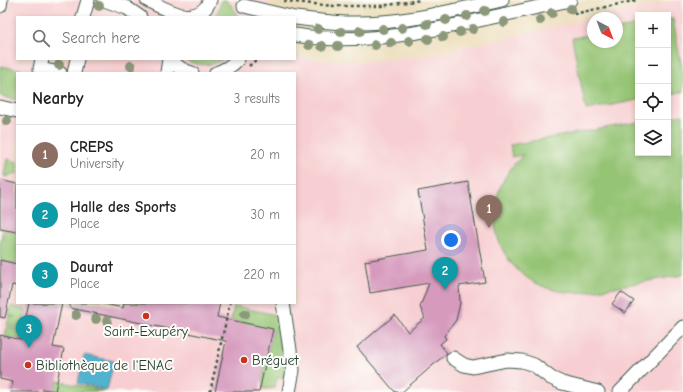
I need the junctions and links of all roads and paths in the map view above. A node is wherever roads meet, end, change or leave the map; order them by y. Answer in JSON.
{"nodes":[{"id":1,"x":1,"y":0,"type":"edge"},
{"id":2,"x":88,"y":0,"type":"edge"},
{"id":3,"x":104,"y":0,"type":"edge"},
{"id":4,"x":146,"y":0,"type":"edge"},
{"id":5,"x":210,"y":0,"type":"edge"},
{"id":6,"x":279,"y":0,"type":"edge"},
{"id":7,"x":421,"y":0,"type":"edge"},
{"id":8,"x":502,"y":0,"type":"edge"},
{"id":9,"x":570,"y":0,"type":"edge"},
{"id":10,"x":0,"y":6,"type":"edge"},
{"id":11,"x":164,"y":8,"type":"edge"},
{"id":12,"x":244,"y":8,"type":"edge"},
{"id":13,"x":82,"y":16,"type":"edge"},
{"id":14,"x":138,"y":16,"type":"edge"},
{"id":15,"x":286,"y":16,"type":"edge"},
{"id":16,"x":296,"y":18,"type":"edge"},
{"id":17,"x":296,"y":35,"type":"edge"},
{"id":18,"x":42,"y":60,"type":"edge"},
{"id":19,"x":77,"y":60,"type":"edge"},
{"id":20,"x":169,"y":60,"type":"edge"},
{"id":21,"x":170,"y":60,"type":"edge"},
{"id":22,"x":237,"y":60,"type":"edge"},
{"id":23,"x":55,"y":72,"type":"edge"},
{"id":24,"x":74,"y":72,"type":"edge"},
{"id":25,"x":167,"y":72,"type":"edge"},
{"id":26,"x":189,"y":72,"type":"edge"},
{"id":27,"x":221,"y":72,"type":"edge"},
{"id":28,"x":0,"y":107,"type":"edge"},
{"id":29,"x":16,"y":111,"type":"edge"},
{"id":30,"x":230,"y":304,"type":"edge"},
{"id":31,"x":283,"y":304,"type":"edge"},
{"id":32,"x":683,"y":327,"type":"edge"},
{"id":33,"x":453,"y":358,"type":"dead end"},
{"id":34,"x":210,"y":392,"type":"edge"},
{"id":35,"x":289,"y":392,"type":"edge"},
{"id":36,"x":598,"y":392,"type":"edge"},
{"id":37,"x":620,"y":392,"type":"edge"}],
"edges":[{"from":1,"to":10,"type":"street"},
{"from":2,"to":13,"type":"street"},
{"from":3,"to":14,"type":"street"},
{"from":4,"to":11,"type":"street"},
{"from":5,"to":11,"type":"street"},
{"from":6,"to":7,"type":"path"},
{"from":8,"to":16,"type":"street"},
{"from":9,"to":17,"type":"street"},
{"from":12,"to":15,"type":"street"},
{"from":18,"to":23,"type":"street"},
{"from":19,"to":24,"type":"street"},
{"from":20,"to":25,"type":"street"},
{"from":21,"to":26,"type":"street"},
{"from":22,"to":27,"type":"street"},
{"from":28,"to":29,"type":"street"},
{"from":30,"to":34,"type":"path"},
{"from":31,"to":35,"type":"street"},
{"from":32,"to":37,"type":"street"},
{"from":33,"to":36,"type":"street"}]}
